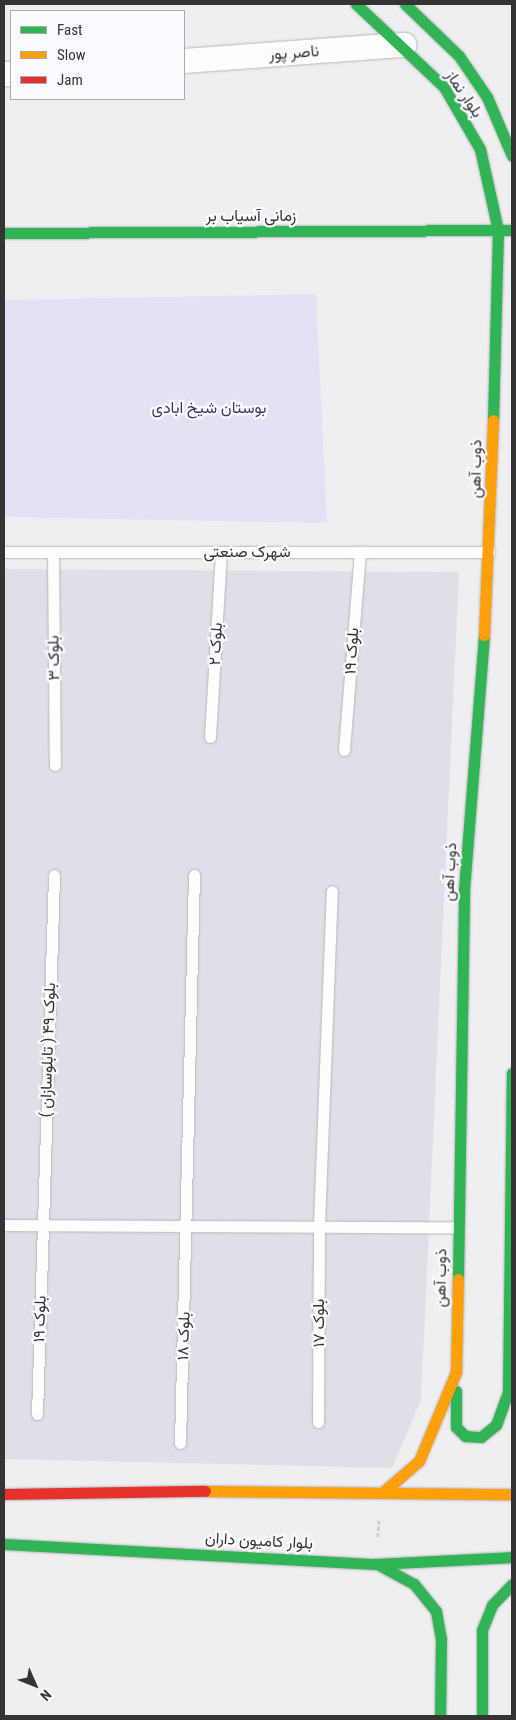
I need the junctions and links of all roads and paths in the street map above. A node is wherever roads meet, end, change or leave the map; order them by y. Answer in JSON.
{"nodes":[{"id":1,"x":356,"y":4,"type":"edge"},
{"id":2,"x":405,"y":4,"type":"edge"},
{"id":3,"x":404,"y":45,"type":"junction"},
{"id":4,"x":185,"y":61,"type":"edge"},
{"id":5,"x":512,"y":156,"type":"edge"},
{"id":6,"x":498,"y":230,"type":"junction"},
{"id":7,"x":512,"y":230,"type":"edge"},
{"id":8,"x":4,"y":233,"type":"edge"},
{"id":9,"x":4,"y":552,"type":"edge"},
{"id":10,"x":53,"y":552,"type":"junction"},
{"id":11,"x":221,"y":552,"type":"junction"},
{"id":12,"x":360,"y":552,"type":"junction"},
{"id":13,"x":490,"y":552,"type":"junction"},
{"id":14,"x":210,"y":737,"type":"dead end"},
{"id":15,"x":344,"y":750,"type":"dead end"},
{"id":16,"x":55,"y":764,"type":"dead end"},
{"id":17,"x":54,"y":875,"type":"dead end"},
{"id":18,"x":194,"y":875,"type":"dead end"},
{"id":19,"x":332,"y":891,"type":"dead end"},
{"id":20,"x":512,"y":1073,"type":"edge"},
{"id":21,"x":319,"y":1224,"type":"junction"},
{"id":22,"x":4,"y":1225,"type":"edge"},
{"id":23,"x":43,"y":1225,"type":"junction"},
{"id":24,"x":458,"y":1227,"type":"junction"},
{"id":25,"x":189,"y":1228,"type":"junction"},
{"id":26,"x":456,"y":1372,"type":"junction"},
{"id":27,"x":510,"y":1395,"type":"edge"},
{"id":28,"x":36,"y":1414,"type":"dead end"},
{"id":29,"x":318,"y":1422,"type":"dead end"},
{"id":30,"x":180,"y":1443,"type":"dead end"},
{"id":31,"x":382,"y":1493,"type":"junction"},
{"id":32,"x":4,"y":1494,"type":"edge"},
{"id":33,"x":512,"y":1494,"type":"edge"},
{"id":34,"x":4,"y":1544,"type":"edge"},
{"id":35,"x":512,"y":1557,"type":"edge"},
{"id":36,"x":375,"y":1564,"type":"junction"},
{"id":37,"x":512,"y":1584,"type":"edge"},
{"id":38,"x":440,"y":1716,"type":"edge"},
{"id":39,"x":482,"y":1716,"type":"edge"}],
"edges":[{"from":1,"to":3,"type":"main road","name":"بلوار نماز"},
{"from":2,"to":5,"type":"main road","name":"بلوار نماز"},
{"from":3,"to":4,"type":"street","name":"ناصر پور"},
{"from":3,"to":6,"type":"main road","name":"بلوار نماز"},
{"from":6,"to":7,"type":"main road","name":"زمانی آسیاب بر"},
{"from":6,"to":8,"type":"main road","name":"زمانی آسیاب بر"},
{"from":6,"to":13,"type":"main road","name":"ذوب آهن"},
{"from":9,"to":10,"type":"lane","name":"شهرک صنعتی"},
{"from":10,"to":11,"type":"lane","name":"شهرک صنعتی"},
{"from":10,"to":16,"type":"lane","name":"بلوک ۳"},
{"from":11,"to":12,"type":"lane","name":"شهرک صنعتی"},
{"from":11,"to":14,"type":"lane","name":"بلوک ۲"},
{"from":12,"to":13,"type":"lane","name":"شهرک صنعتی"},
{"from":12,"to":15,"type":"lane","name":"بلوک ۱۹"},
{"from":13,"to":24,"type":"main road","name":"ذوب آهن"},
{"from":17,"to":23,"type":"lane","name":"بلوک ۴۹ ( تابلوسازان )"},
{"from":18,"to":25,"type":"lane","name":"بلوک ۱۸"},
{"from":19,"to":21,"type":"lane","name":"بلوک ۱۷"},
{"from":20,"to":27,"type":"main road"},
{"from":21,"to":24,"type":"lane"},
{"from":21,"to":25,"type":"lane"},
{"from":21,"to":29,"type":"lane","name":"بلوک ۱۷"},
{"from":22,"to":23,"type":"lane"},
{"from":23,"to":25,"type":"lane"},
{"from":23,"to":28,"type":"lane","name":"بلوک ۱۹"},
{"from":24,"to":26,"type":"main road","name":"ذوب آهن"},
{"from":25,"to":30,"type":"lane","name":"بلوک ۱۸"},
{"from":26,"to":27,"type":"main road"},
{"from":26,"to":31,"type":"main road","name":"ذوب آهن"},
{"from":31,"to":32,"type":"main road"},
{"from":31,"to":33,"type":"main road"},
{"from":31,"to":36,"type":"path"},
{"from":34,"to":36,"type":"main road","name":"بلوار کامیون داران"},
{"from":35,"to":36,"type":"main road","name":"بلوار کامیون داران"},
{"from":36,"to":38,"type":"main road"},
{"from":37,"to":39,"type":"main road"}]}
